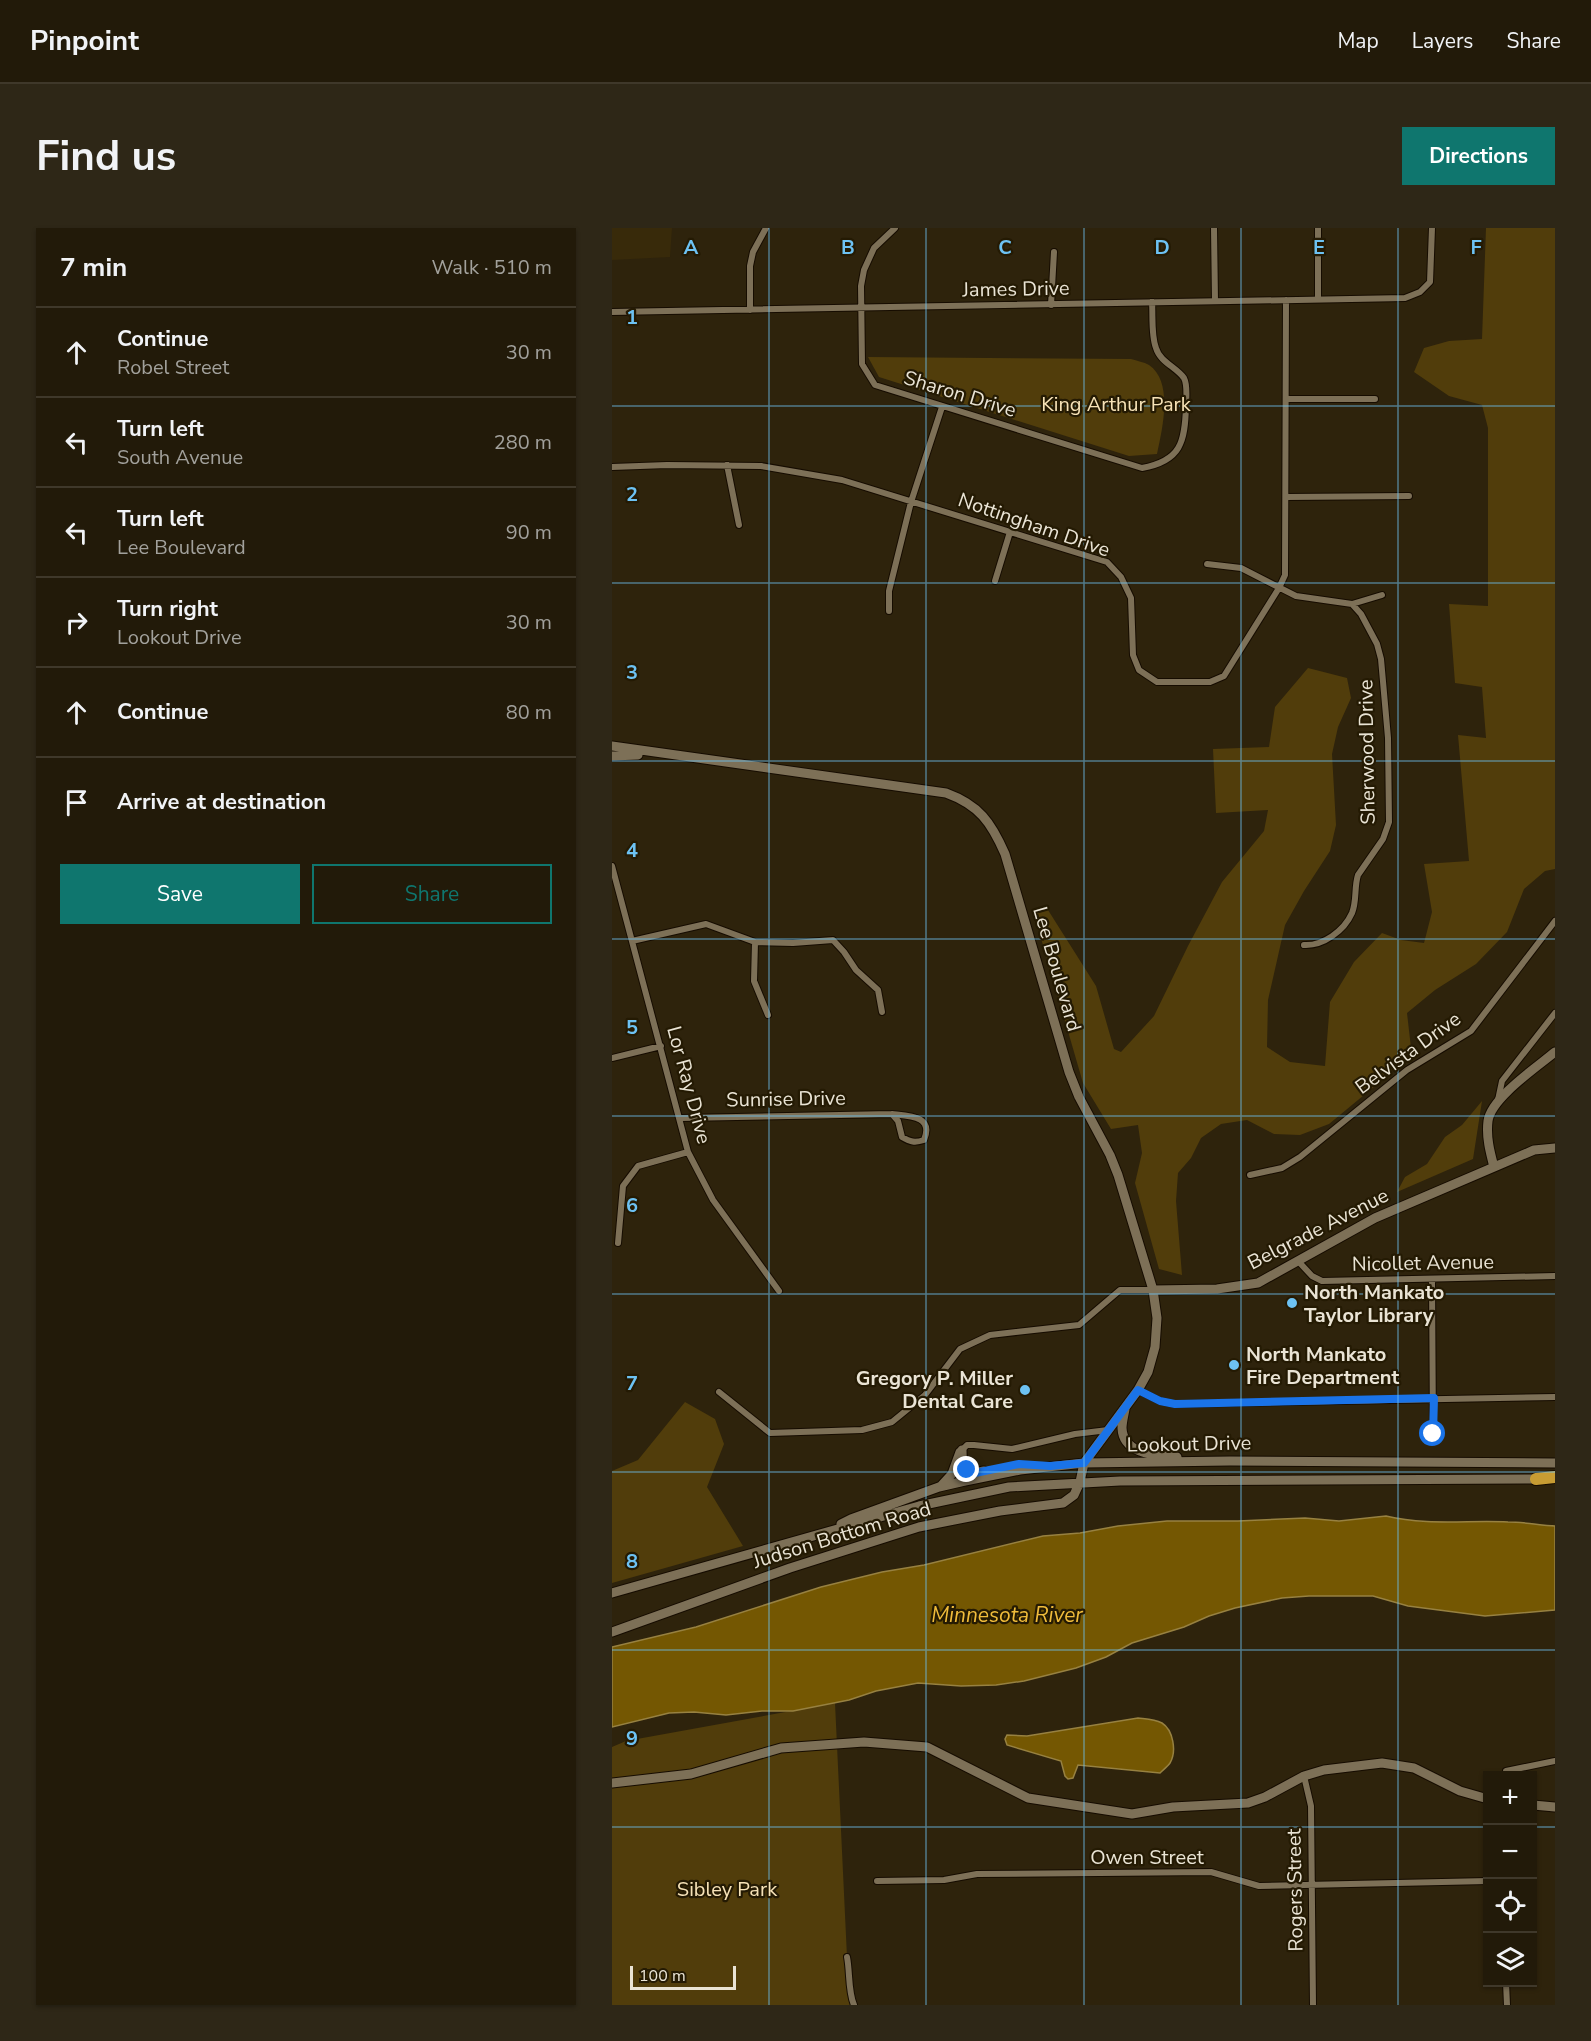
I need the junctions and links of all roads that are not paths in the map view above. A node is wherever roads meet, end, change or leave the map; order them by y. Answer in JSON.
{"nodes":[{"id":1,"x":766,"y":228,"type":"edge"},
{"id":2,"x":895,"y":228,"type":"edge"},
{"id":3,"x":1214,"y":228,"type":"edge"},
{"id":4,"x":1318,"y":228,"type":"edge"},
{"id":5,"x":1432,"y":228,"type":"edge"},
{"id":6,"x":1054,"y":252,"type":"dead end"},
{"id":7,"x":1318,"y":299,"type":"junction"},
{"id":8,"x":1286,"y":300,"type":"junction"},
{"id":9,"x":1215,"y":301,"type":"junction"},
{"id":10,"x":1152,"y":302,"type":"junction"},
{"id":11,"x":1052,"y":305,"type":"junction"},
{"id":12,"x":862,"y":308,"type":"junction"},
{"id":13,"x":750,"y":310,"type":"junction"},
{"id":14,"x":612,"y":312,"type":"edge"},
{"id":15,"x":1287,"y":399,"type":"junction"},
{"id":16,"x":1375,"y":399,"type":"dead end"},
{"id":17,"x":942,"y":407,"type":"junction"},
{"id":18,"x":727,"y":465,"type":"junction"},
{"id":19,"x":612,"y":467,"type":"edge"},
{"id":20,"x":1409,"y":496,"type":"dead end"},
{"id":21,"x":1286,"y":497,"type":"junction"},
{"id":22,"x":911,"y":502,"type":"junction"},
{"id":23,"x":739,"y":525,"type":"dead end"},
{"id":24,"x":1010,"y":532,"type":"junction"},
{"id":25,"x":1207,"y":564,"type":"dead end"},
{"id":26,"x":995,"y":581,"type":"dead end"},
{"id":27,"x":1279,"y":588,"type":"junction"},
{"id":28,"x":1382,"y":595,"type":"dead end"},
{"id":29,"x":1352,"y":604,"type":"junction"},
{"id":30,"x":890,"y":611,"type":"dead end"},
{"id":31,"x":612,"y":746,"type":"edge"},
{"id":32,"x":656,"y":753,"type":"junction"},
{"id":33,"x":612,"y":756,"type":"edge"},
{"id":34,"x":612,"y":866,"type":"edge"},
{"id":35,"x":1555,"y":921,"type":"edge"},
{"id":36,"x":632,"y":941,"type":"junction"},
{"id":37,"x":755,"y":942,"type":"junction"},
{"id":38,"x":1304,"y":945,"type":"dead end"},
{"id":39,"x":882,"y":1012,"type":"dead end"},
{"id":40,"x":1555,"y":1012,"type":"edge"},
{"id":41,"x":768,"y":1015,"type":"dead end"},
{"id":42,"x":661,"y":1046,"type":"junction"},
{"id":43,"x":1555,"y":1052,"type":"edge"},
{"id":44,"x":612,"y":1058,"type":"edge"},
{"id":45,"x":1498,"y":1101,"type":"junction"},
{"id":46,"x":892,"y":1114,"type":"junction"},
{"id":47,"x":681,"y":1118,"type":"junction"},
{"id":48,"x":1555,"y":1148,"type":"edge"},
{"id":49,"x":688,"y":1152,"type":"junction"},
{"id":50,"x":1494,"y":1167,"type":"junction"},
{"id":51,"x":1250,"y":1176,"type":"dead end"},
{"id":52,"x":618,"y":1243,"type":"dead end"},
{"id":53,"x":1299,"y":1262,"type":"junction"},
{"id":54,"x":1555,"y":1276,"type":"edge"},
{"id":55,"x":1432,"y":1279,"type":"junction"},
{"id":56,"x":1153,"y":1290,"type":"junction"},
{"id":57,"x":780,"y":1291,"type":"dead end"},
{"id":58,"x":1138,"y":1390,"type":"junction"},
{"id":59,"x":718,"y":1392,"type":"dead end"},
{"id":60,"x":1555,"y":1397,"type":"edge"},
{"id":61,"x":1434,"y":1398,"type":"junction"},
{"id":62,"x":1125,"y":1408,"type":"junction"},
{"id":63,"x":1108,"y":1430,"type":"junction"},
{"id":64,"x":1433,"y":1434,"type":"dead end"},
{"id":65,"x":962,"y":1449,"type":"junction"},
{"id":66,"x":1230,"y":1461,"type":"junction"},
{"id":67,"x":1555,"y":1462,"type":"edge"},
{"id":68,"x":1084,"y":1463,"type":"junction"},
{"id":69,"x":1050,"y":1466,"type":"junction"},
{"id":70,"x":1555,"y":1478,"type":"edge"},
{"id":71,"x":1536,"y":1479,"type":"joint"},
{"id":72,"x":1080,"y":1482,"type":"junction"},
{"id":73,"x":939,"y":1487,"type":"junction"},
{"id":74,"x":834,"y":1529,"type":"junction"},
{"id":75,"x":612,"y":1593,"type":"edge"},
{"id":76,"x":612,"y":1632,"type":"edge"},
{"id":77,"x":1555,"y":1761,"type":"edge"},
{"id":78,"x":1515,"y":1771,"type":"edge"},
{"id":79,"x":1304,"y":1776,"type":"junction"},
{"id":80,"x":612,"y":1783,"type":"edge"},
{"id":81,"x":1483,"y":1798,"type":"edge"},
{"id":82,"x":1537,"y":1805,"type":"edge"},
{"id":83,"x":1555,"y":1807,"type":"edge"},
{"id":84,"x":878,"y":1881,"type":"dead end"},
{"id":85,"x":1483,"y":1881,"type":"edge"},
{"id":86,"x":1311,"y":1883,"type":"junction"},
{"id":87,"x":847,"y":1957,"type":"dead end"},
{"id":88,"x":1506,"y":1987,"type":"edge"},
{"id":89,"x":854,"y":2005,"type":"edge"},
{"id":90,"x":1313,"y":2005,"type":"edge"},
{"id":91,"x":1507,"y":2005,"type":"edge"}],
"edges":[{"from":1,"to":13,"type":"street"},
{"from":2,"to":12,"type":"street","name":"Sharon Drive"},
{"from":3,"to":9,"type":"street"},
{"from":4,"to":7,"type":"street"},
{"from":5,"to":7,"type":"street","name":"James Drive"},
{"from":6,"to":11,"type":"street"},
{"from":7,"to":8,"type":"street","name":"James Drive"},
{"from":8,"to":9,"type":"street","name":"James Drive"},
{"from":8,"to":15,"type":"street","name":"Nottingham Drive"},
{"from":9,"to":10,"type":"street","name":"James Drive"},
{"from":10,"to":11,"type":"street","name":"James Drive"},
{"from":10,"to":17,"type":"street","name":"Sharon Drive"},
{"from":11,"to":12,"type":"street","name":"James Drive"},
{"from":12,"to":13,"type":"street","name":"James Drive"},
{"from":12,"to":17,"type":"street","name":"Sharon Drive"},
{"from":13,"to":14,"type":"street","name":"James Drive"},
{"from":15,"to":16,"type":"street"},
{"from":15,"to":21,"type":"street","name":"Nottingham Drive"},
{"from":17,"to":22,"type":"street"},
{"from":18,"to":19,"type":"street","name":"Nottingham Drive"},
{"from":18,"to":22,"type":"street","name":"Nottingham Drive"},
{"from":18,"to":23,"type":"street"},
{"from":20,"to":21,"type":"street"},
{"from":21,"to":27,"type":"street","name":"Nottingham Drive"},
{"from":22,"to":24,"type":"street","name":"Nottingham Drive"},
{"from":22,"to":30,"type":"street"},
{"from":24,"to":26,"type":"street"},
{"from":24,"to":27,"type":"street","name":"Nottingham Drive"},
{"from":25,"to":27,"type":"street"},
{"from":27,"to":29,"type":"street"},
{"from":28,"to":29,"type":"street"},
{"from":29,"to":38,"type":"street","name":"Sherwood Drive"},
{"from":31,"to":32,"type":"main road","name":"Lee Boulevard"},
{"from":32,"to":33,"type":"main road"},
{"from":32,"to":56,"type":"main road","name":"Lee Boulevard"},
{"from":34,"to":36,"type":"street","name":"Lor Ray Drive"},
{"from":35,"to":51,"type":"street","name":"Belvista Drive"},
{"from":36,"to":37,"type":"street"},
{"from":36,"to":42,"type":"street","name":"Lor Ray Drive"},
{"from":37,"to":39,"type":"street"},
{"from":37,"to":41,"type":"street"},
{"from":40,"to":45,"type":"street"},
{"from":42,"to":44,"type":"street"},
{"from":42,"to":47,"type":"street","name":"Lor Ray Drive"},
{"from":43,"to":45,"type":"main road"},
{"from":45,"to":50,"type":"main road"},
{"from":46,"to":46,"type":"street","name":"Sunrise Drive"},
{"from":46,"to":47,"type":"street","name":"Sunrise Drive"},
{"from":47,"to":49,"type":"street","name":"Lor Ray Drive"},
{"from":48,"to":50,"type":"main road","name":"Belgrade Avenue"},
{"from":49,"to":52,"type":"street"},
{"from":49,"to":57,"type":"street","name":"Lor Ray Drive"},
{"from":50,"to":53,"type":"main road","name":"Belgrade Avenue"},
{"from":53,"to":55,"type":"street","name":"Nicollet Avenue"},
{"from":53,"to":56,"type":"main road","name":"Belgrade Avenue"},
{"from":54,"to":55,"type":"street","name":"Nicollet Avenue"},
{"from":55,"to":61,"type":"street"},
{"from":56,"to":58,"type":"main road","name":"Lee Boulevard"},
{"from":56,"to":59,"type":"street","name":"Belgrade Avenue"},
{"from":58,"to":61,"type":"street"},
{"from":58,"to":62,"type":"main road","name":"Lee Boulevard"},
{"from":60,"to":61,"type":"street"},
{"from":61,"to":64,"type":"street"},
{"from":62,"to":63,"type":"main road","name":"Lee Boulevard"},
{"from":62,"to":66,"type":"main road"},
{"from":63,"to":65,"type":"street"},
{"from":63,"to":68,"type":"main road","name":"Lee Boulevard"},
{"from":65,"to":69,"type":"main road"},
{"from":65,"to":73,"type":"main road"},
{"from":66,"to":67,"type":"main road","name":"Lookout Drive"},
{"from":66,"to":68,"type":"main road","name":"Lookout Drive"},
{"from":68,"to":69,"type":"main road","name":"Lookout Drive"},
{"from":68,"to":72,"type":"main road","name":"Lee Boulevard"},
{"from":69,"to":73,"type":"main road","name":"Lookout Drive"},
{"from":70,"to":71,"type":"highway"},
{"from":71,"to":72,"type":"main road","name":"Lookout Drive"},
{"from":72,"to":74,"type":"main road","name":"Lookout Drive"},
{"from":72,"to":76,"type":"main road","name":"Judson Bottom Road"},
{"from":73,"to":74,"type":"main road","name":"Lookout Drive"},
{"from":74,"to":75,"type":"main road","name":"Lookout Drive"},
{"from":77,"to":78,"type":"street"},
{"from":79,"to":80,"type":"main road"},
{"from":79,"to":81,"type":"main road"},
{"from":79,"to":86,"type":"street","name":"Rogers Street"},
{"from":82,"to":83,"type":"main road"},
{"from":84,"to":86,"type":"street","name":"Owen Street"},
{"from":85,"to":86,"type":"street","name":"Owen Street"},
{"from":86,"to":90,"type":"street","name":"Rogers Street"},
{"from":87,"to":89,"type":"street"},
{"from":88,"to":91,"type":"street"}]}
